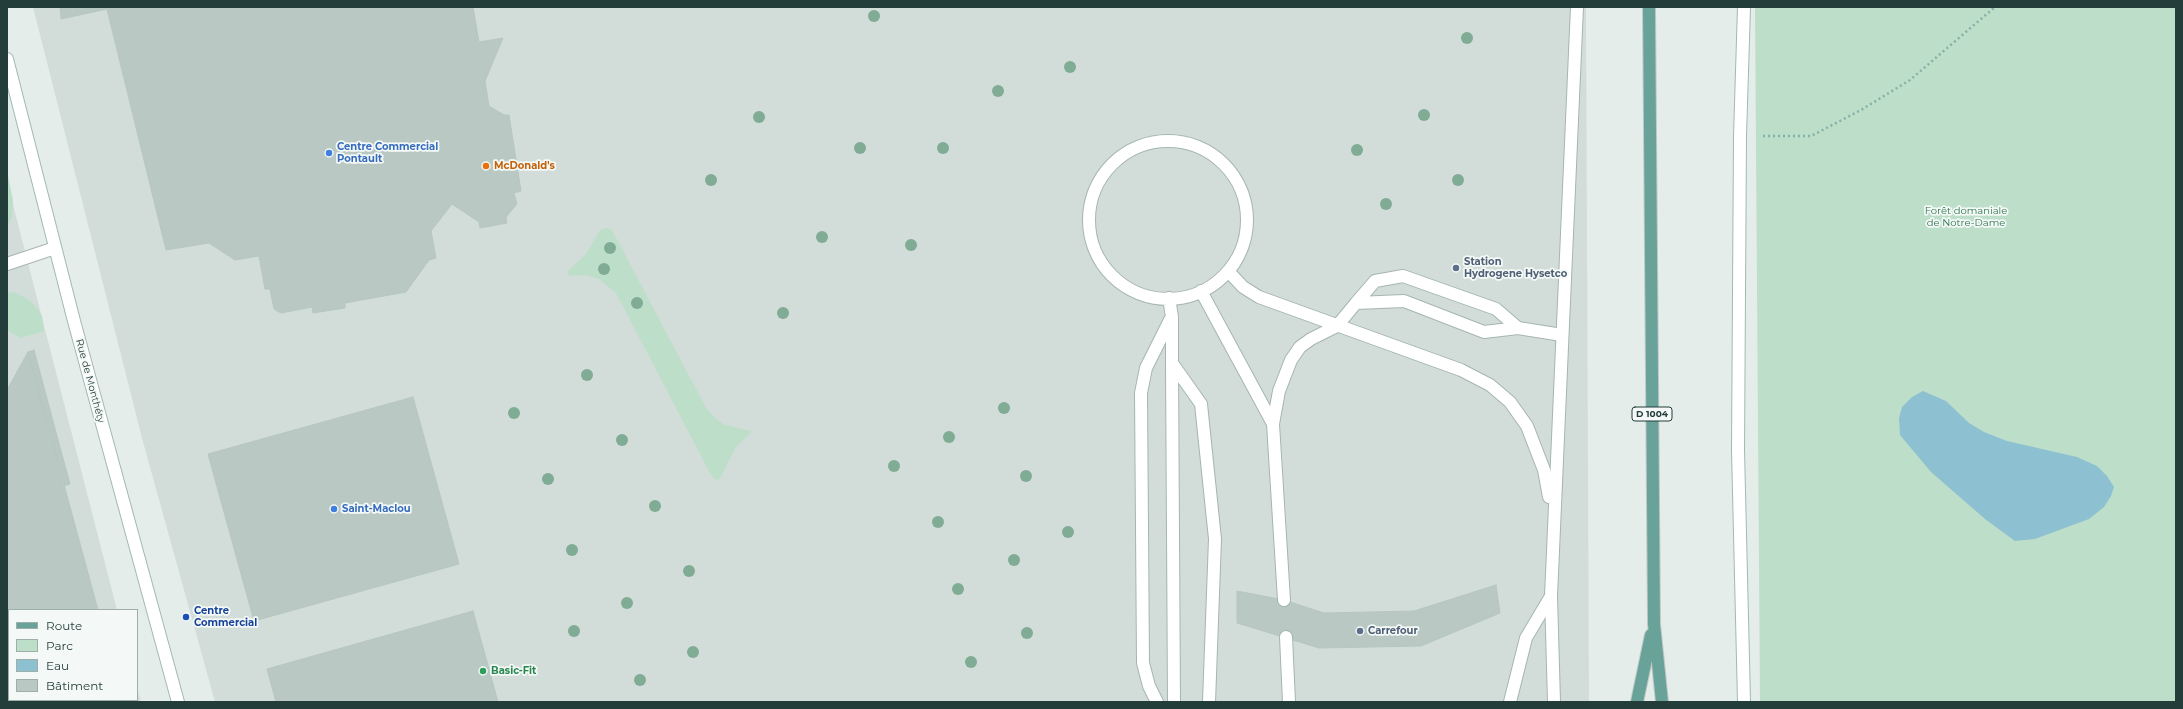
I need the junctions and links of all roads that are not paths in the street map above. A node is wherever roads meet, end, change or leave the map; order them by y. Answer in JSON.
{"nodes":[{"id":1,"x":1577,"y":7,"type":"edge"},
{"id":2,"x":1648,"y":7,"type":"edge"},
{"id":3,"x":1744,"y":7,"type":"edge"},
{"id":4,"x":7,"y":59,"type":"edge"},
{"id":5,"x":55,"y":248,"type":"junction"},
{"id":6,"x":7,"y":264,"type":"edge"},
{"id":7,"x":1228,"y":271,"type":"junction"},
{"id":8,"x":1201,"y":292,"type":"junction"},
{"id":9,"x":1169,"y":298,"type":"junction"},
{"id":10,"x":1356,"y":303,"type":"junction"},
{"id":11,"x":1172,"y":317,"type":"junction"},
{"id":12,"x":1337,"y":326,"type":"junction"},
{"id":13,"x":1518,"y":328,"type":"junction"},
{"id":14,"x":1562,"y":335,"type":"junction"},
{"id":15,"x":1172,"y":363,"type":"junction"},
{"id":16,"x":1273,"y":424,"type":"junction"},
{"id":17,"x":1553,"y":530,"type":"junction"},
{"id":18,"x":1551,"y":596,"type":"junction"},
{"id":19,"x":1284,"y":600,"type":"dead end"},
{"id":20,"x":1654,"y":624,"type":"junction"},
{"id":21,"x":1286,"y":637,"type":"dead end"},
{"id":22,"x":178,"y":702,"type":"edge"},
{"id":23,"x":1157,"y":702,"type":"edge"},
{"id":24,"x":1173,"y":702,"type":"edge"},
{"id":25,"x":1209,"y":702,"type":"edge"},
{"id":26,"x":1289,"y":702,"type":"edge"},
{"id":27,"x":1510,"y":702,"type":"edge"},
{"id":28,"x":1554,"y":702,"type":"edge"},
{"id":29,"x":1637,"y":702,"type":"edge"},
{"id":30,"x":1662,"y":702,"type":"edge"},
{"id":31,"x":1744,"y":702,"type":"edge"}],
"edges":[{"from":1,"to":14,"type":"street"},
{"from":2,"to":20,"type":"main road","number":"D 1004"},
{"from":3,"to":31,"type":"street"},
{"from":4,"to":5,"type":"street","name":"Rue de Monthéty"},
{"from":5,"to":6,"type":"street"},
{"from":5,"to":22,"type":"street","name":"Rue de Monthéty"},
{"from":7,"to":8,"type":"street"},
{"from":7,"to":9,"type":"street"},
{"from":7,"to":12,"type":"street"},
{"from":8,"to":9,"type":"street"},
{"from":8,"to":16,"type":"street"},
{"from":9,"to":11,"type":"street"},
{"from":10,"to":12,"type":"street"},
{"from":10,"to":13,"type":"street"},
{"from":10,"to":13,"type":"street"},
{"from":11,"to":15,"type":"street"},
{"from":11,"to":23,"type":"street"},
{"from":12,"to":16,"type":"street"},
{"from":12,"to":17,"type":"street"},
{"from":13,"to":14,"type":"street"},
{"from":14,"to":17,"type":"street"},
{"from":15,"to":24,"type":"street"},
{"from":15,"to":25,"type":"street"},
{"from":16,"to":19,"type":"street"},
{"from":17,"to":18,"type":"street"},
{"from":18,"to":27,"type":"street"},
{"from":18,"to":28,"type":"street"},
{"from":20,"to":29,"type":"main road","number":"D 1004"},
{"from":20,"to":30,"type":"main road","number":"D 1004"},
{"from":21,"to":26,"type":"street"}]}
